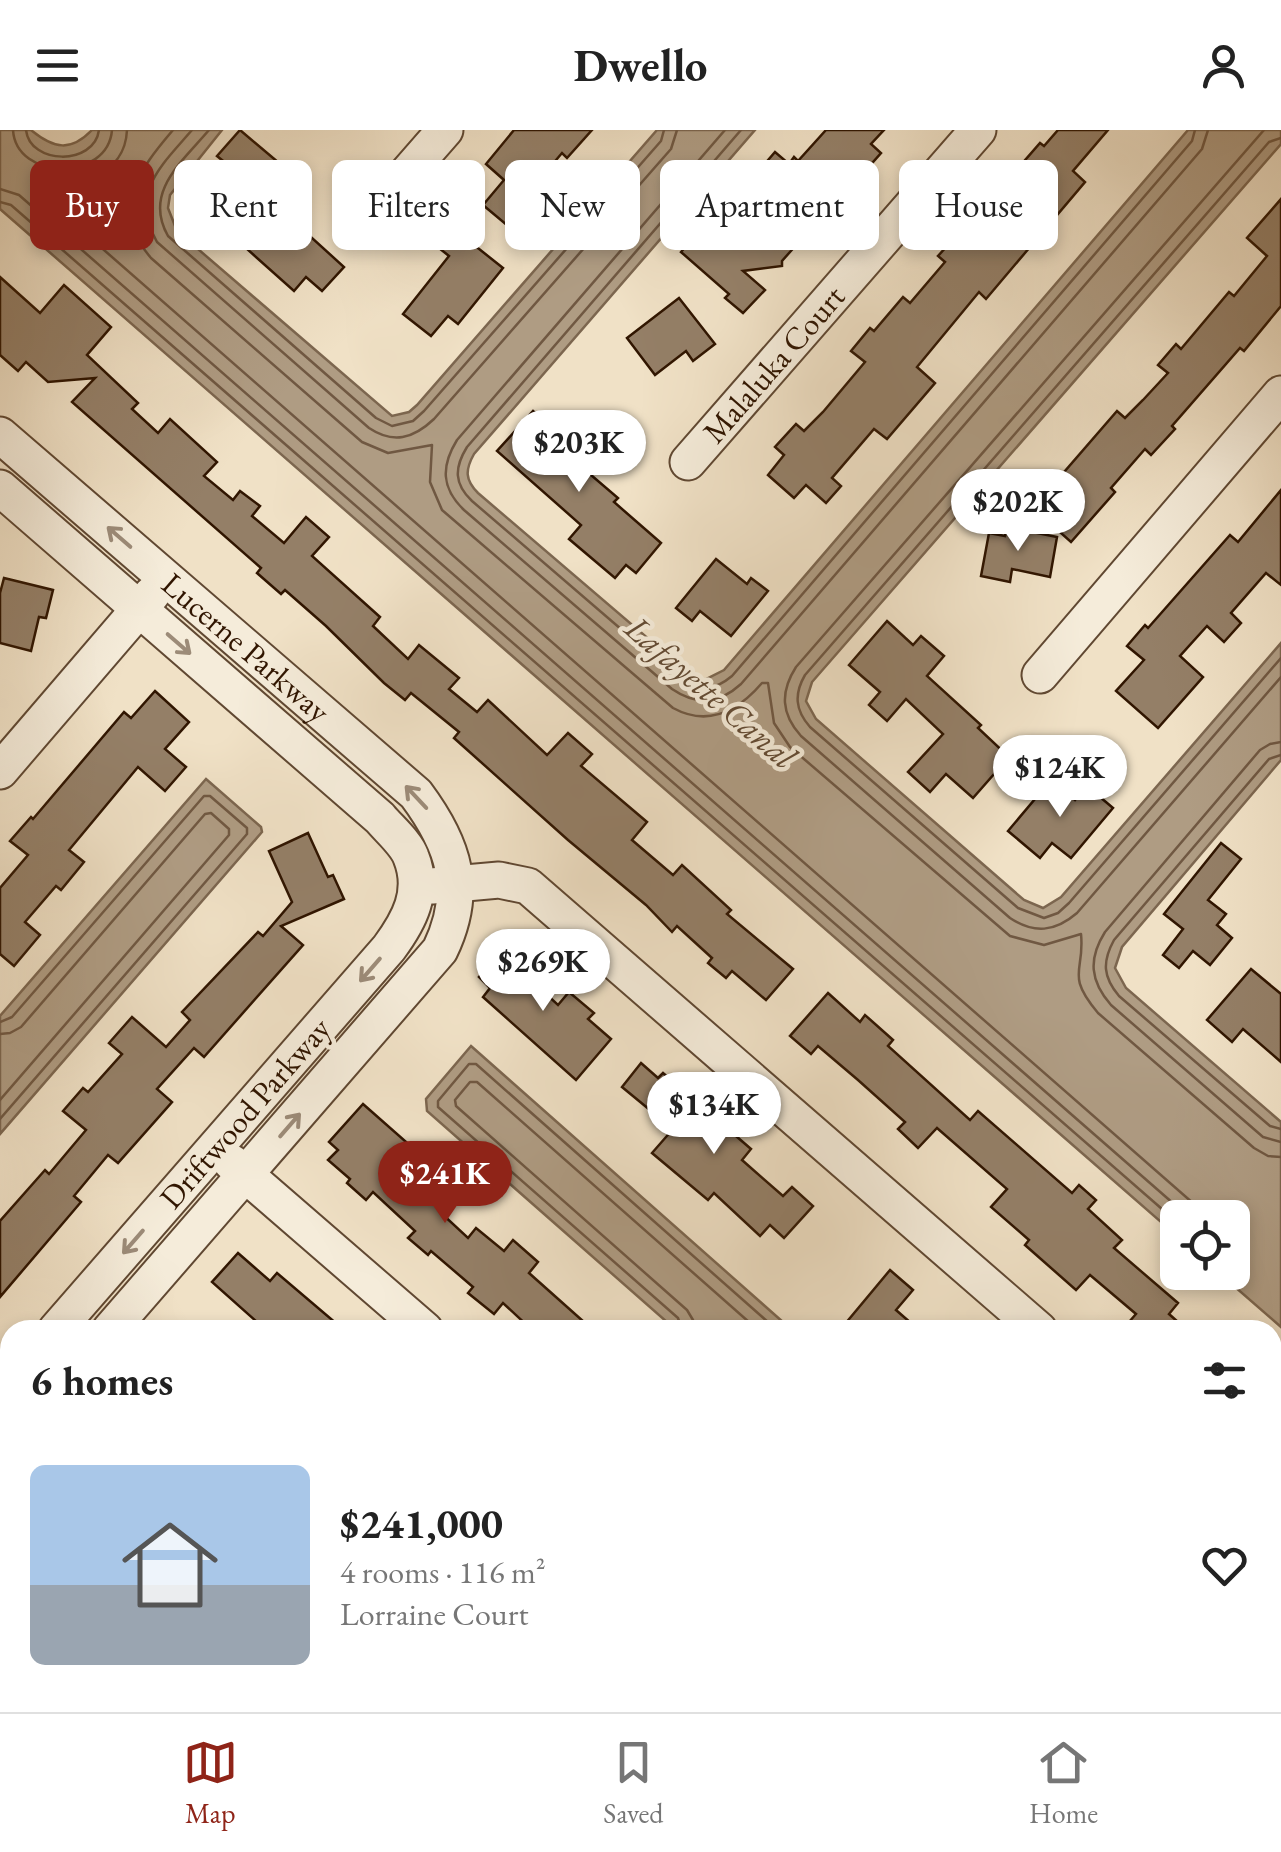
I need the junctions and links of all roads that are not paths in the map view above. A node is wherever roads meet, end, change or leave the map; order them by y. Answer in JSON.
{"nodes":[{"id":1,"x":445,"y":130,"type":"edge"},
{"id":2,"x":978,"y":130,"type":"edge"},
{"id":3,"x":419,"y":160,"type":"edge"},
{"id":4,"x":1281,"y":394,"type":"edge"},
{"id":5,"x":0,"y":434,"type":"edge"},
{"id":6,"x":688,"y":462,"type":"dead end"},
{"id":7,"x":0,"y":488,"type":"edge"},
{"id":8,"x":165,"y":577,"type":"junction"},
{"id":9,"x":140,"y":610,"type":"junction"},
{"id":10,"x":1040,"y":675,"type":"dead end"},
{"id":11,"x":0,"y":770,"type":"edge"},
{"id":12,"x":457,"y":884,"type":"junction"},
{"id":13,"x":416,"y":887,"type":"junction"},
{"id":14,"x":215,"y":1148,"type":"junction"},
{"id":15,"x":246,"y":1174,"type":"junction"},
{"id":16,"x":65,"y":1320,"type":"edge"},
{"id":17,"x":119,"y":1320,"type":"edge"},
{"id":18,"x":414,"y":1320,"type":"edge"},
{"id":19,"x":1028,"y":1320,"type":"edge"}],
"edges":[{"from":1,"to":3,"type":"street"},
{"from":2,"to":6,"type":"street","name":"Malaluka Court"},
{"from":4,"to":10,"type":"street"},
{"from":8,"to":5,"type":"street","name":"Lucerne Parkway","one_way":true},
{"from":7,"to":9,"type":"street","name":"Lucerne Parkway"},
{"from":8,"to":9,"type":"street"},
{"from":12,"to":8,"type":"street","name":"Lucerne Parkway","one_way":true},
{"from":9,"to":11,"type":"street"},
{"from":9,"to":13,"type":"street","name":"Lucerne Parkway","one_way":true},
{"from":12,"to":13,"type":"street"},
{"from":15,"to":12,"type":"street","name":"Driftwood Parkway","one_way":true},
{"from":12,"to":19,"type":"street"},
{"from":13,"to":14,"type":"street","name":"Driftwood Parkway","one_way":true},
{"from":14,"to":15,"type":"street"},
{"from":14,"to":16,"type":"street","name":"Driftwood Parkway","one_way":true},
{"from":15,"to":17,"type":"street","name":"Driftwood Parkway"},
{"from":15,"to":18,"type":"street"}]}
